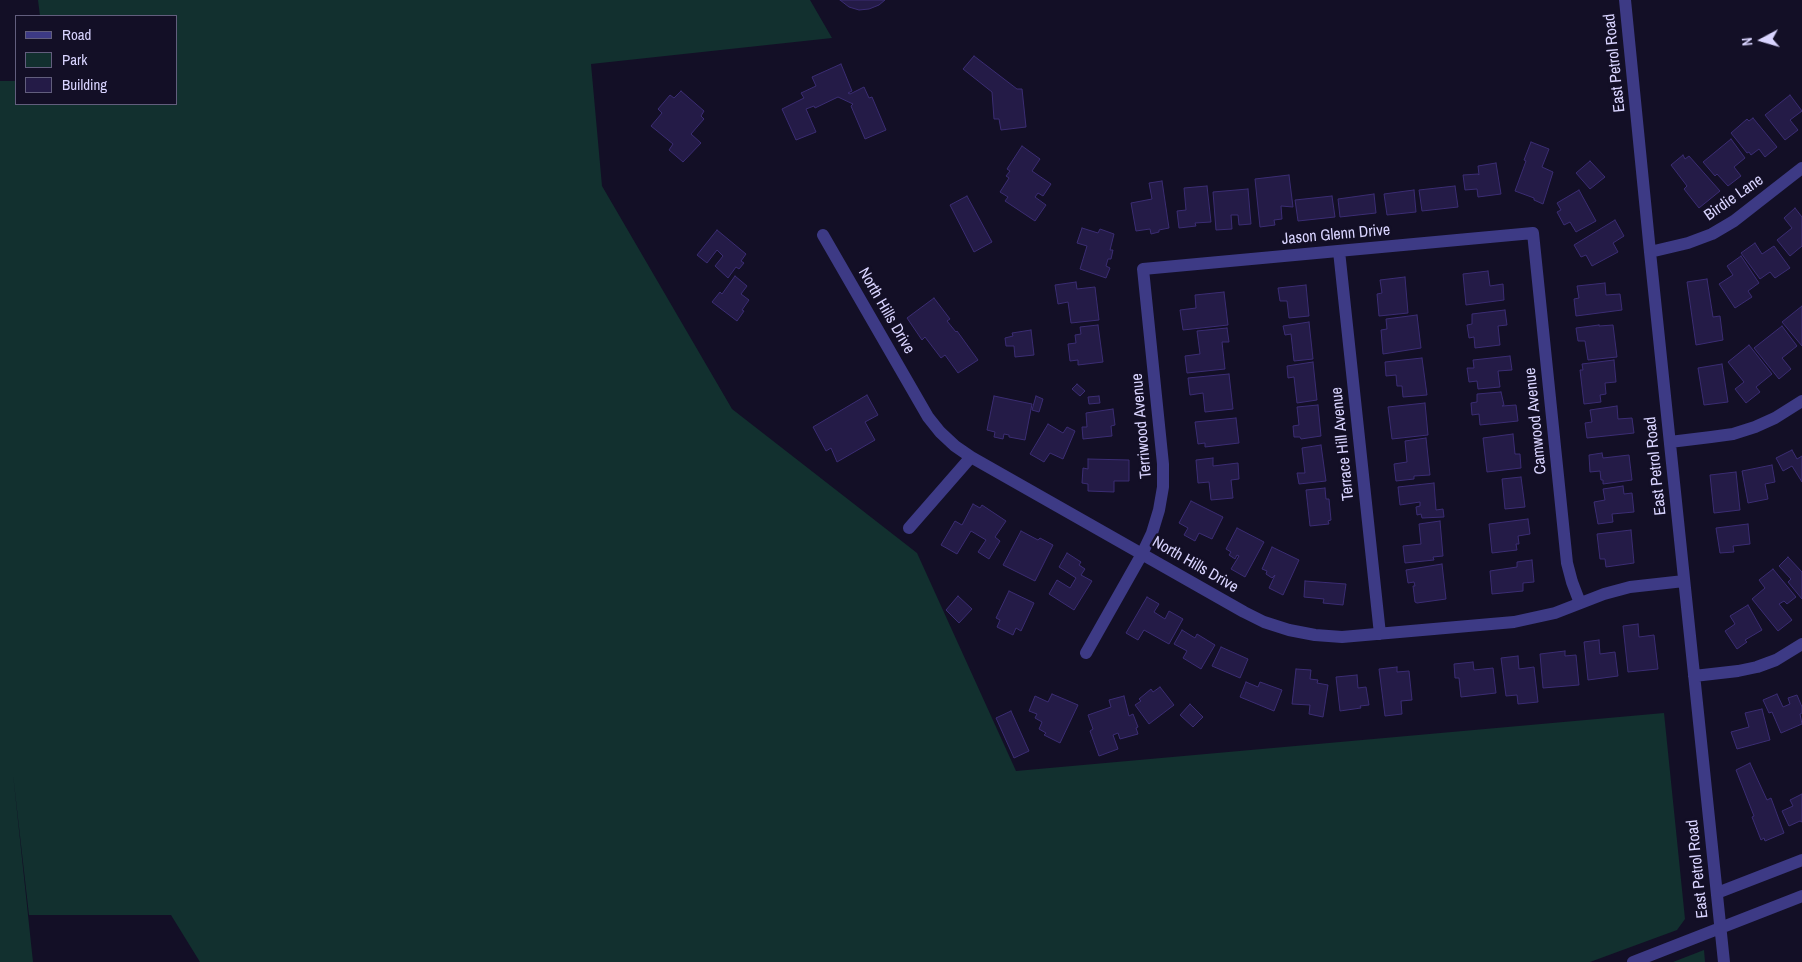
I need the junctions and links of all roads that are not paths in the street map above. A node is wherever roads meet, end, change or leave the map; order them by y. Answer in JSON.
{"nodes":[{"id":1,"x":1625,"y":0,"type":"edge"},
{"id":2,"x":1802,"y":168,"type":"edge"},
{"id":3,"x":1532,"y":233,"type":"joint"},
{"id":4,"x":823,"y":235,"type":"dead end"},
{"id":5,"x":1340,"y":251,"type":"junction"},
{"id":6,"x":1650,"y":252,"type":"junction"},
{"id":7,"x":1143,"y":269,"type":"joint"},
{"id":8,"x":1802,"y":401,"type":"edge"},
{"id":9,"x":1670,"y":442,"type":"junction"},
{"id":10,"x":971,"y":457,"type":"junction"},
{"id":11,"x":909,"y":528,"type":"dead end"},
{"id":12,"x":1142,"y":554,"type":"junction"},
{"id":13,"x":1684,"y":581,"type":"junction"},
{"id":14,"x":1580,"y":603,"type":"junction"},
{"id":15,"x":1380,"y":634,"type":"junction"},
{"id":16,"x":1802,"y":644,"type":"edge"},
{"id":17,"x":1086,"y":653,"type":"dead end"},
{"id":18,"x":1694,"y":676,"type":"junction"},
{"id":19,"x":1802,"y":860,"type":"edge"},
{"id":20,"x":1717,"y":893,"type":"junction"},
{"id":21,"x":1802,"y":896,"type":"edge"},
{"id":22,"x":1721,"y":929,"type":"junction"},
{"id":23,"x":1633,"y":962,"type":"edge"},
{"id":24,"x":1724,"y":962,"type":"edge"}],
"edges":[{"from":1,"to":6,"type":"street","name":"East Petrol Road"},
{"from":2,"to":6,"type":"street","name":"Birdie Lane"},
{"from":3,"to":5,"type":"street","name":"Jason Glenn Drive"},
{"from":3,"to":14,"type":"street","name":"Camwood Avenue"},
{"from":4,"to":10,"type":"street","name":"North Hills Drive"},
{"from":5,"to":7,"type":"street","name":"Jason Glenn Drive"},
{"from":5,"to":15,"type":"street","name":"Terrace Hill Avenue"},
{"from":6,"to":9,"type":"street","name":"East Petrol Road"},
{"from":7,"to":12,"type":"street","name":"Terriwood Avenue"},
{"from":8,"to":9,"type":"street"},
{"from":9,"to":13,"type":"street","name":"East Petrol Road"},
{"from":10,"to":11,"type":"street"},
{"from":10,"to":12,"type":"street","name":"North Hills Drive"},
{"from":12,"to":15,"type":"street","name":"North Hills Drive"},
{"from":12,"to":17,"type":"street","name":"Terriwood Avenue"},
{"from":13,"to":14,"type":"street","name":"North Hills Drive"},
{"from":13,"to":18,"type":"street","name":"East Petrol Road"},
{"from":14,"to":15,"type":"street","name":"North Hills Drive"},
{"from":16,"to":18,"type":"street"},
{"from":18,"to":20,"type":"street","name":"East Petrol Road"},
{"from":19,"to":20,"type":"street"},
{"from":20,"to":22,"type":"street","name":"East Petrol Road"},
{"from":21,"to":22,"type":"street"},
{"from":22,"to":23,"type":"street"},
{"from":22,"to":24,"type":"street","name":"East Petrol Road"}]}
